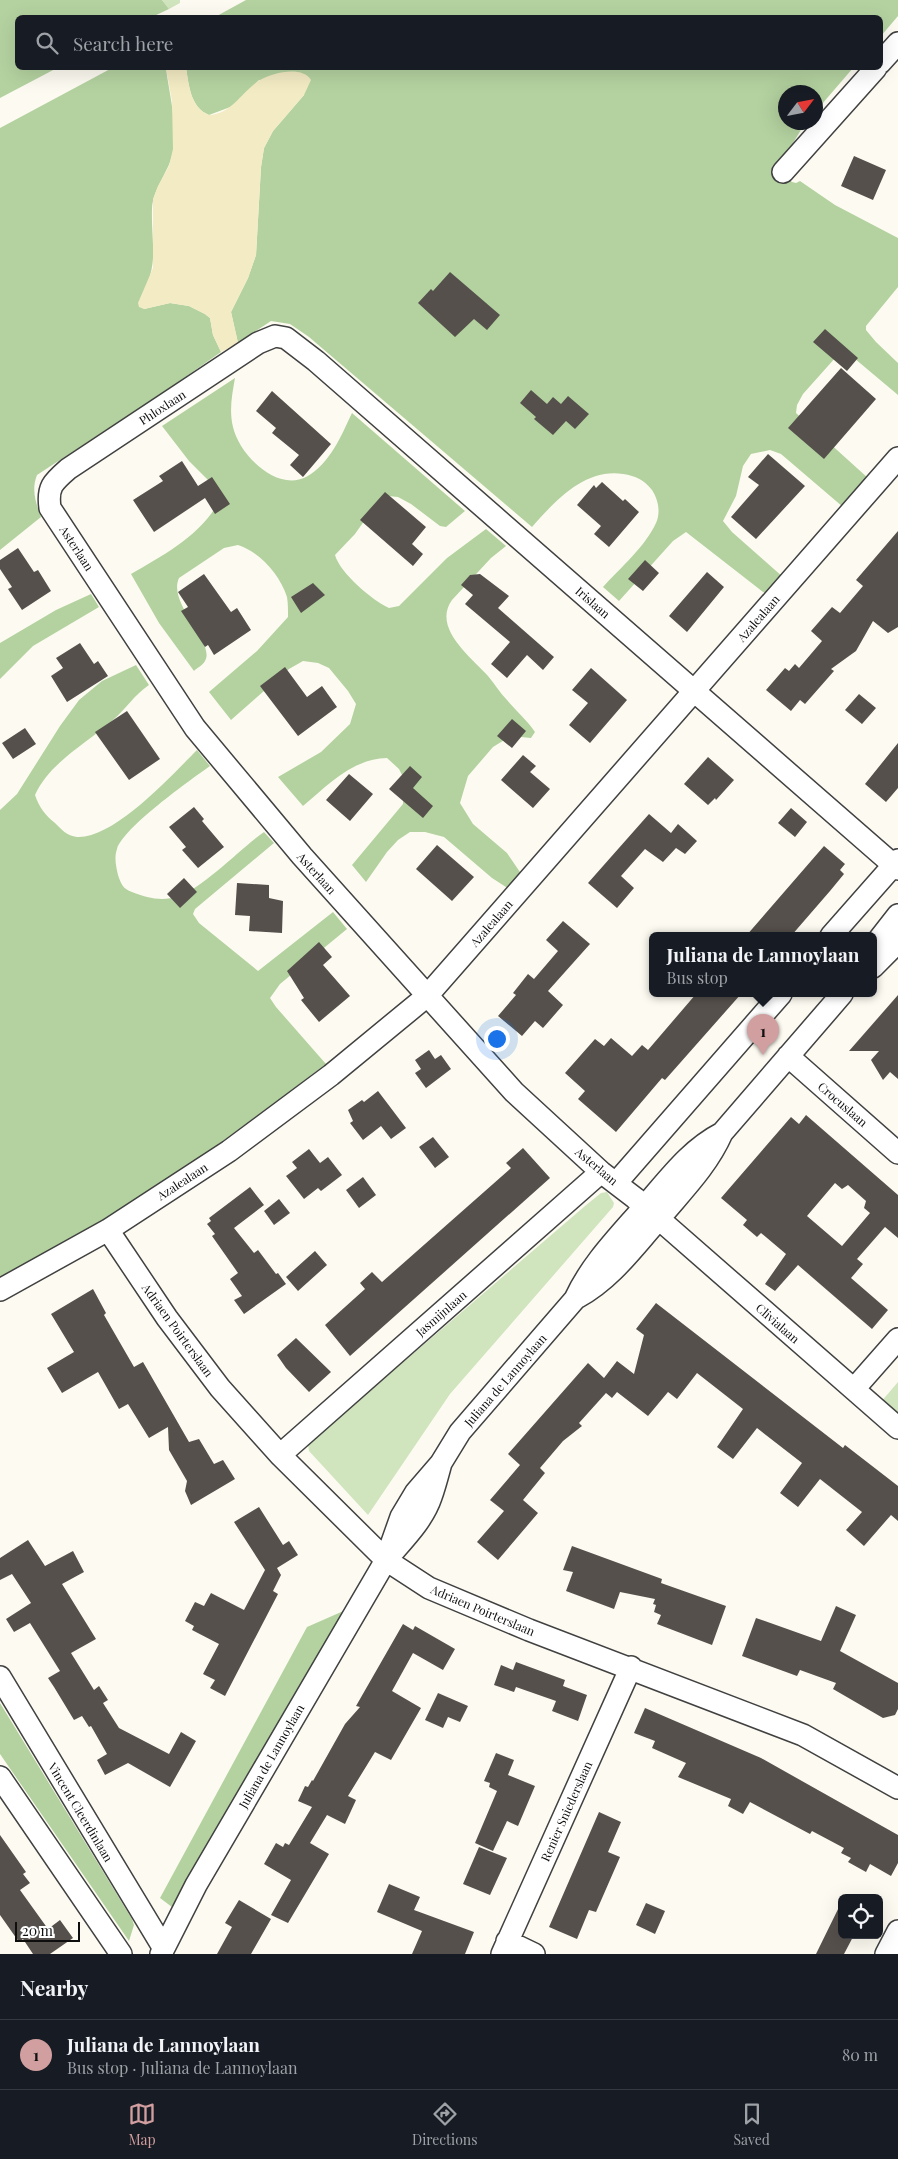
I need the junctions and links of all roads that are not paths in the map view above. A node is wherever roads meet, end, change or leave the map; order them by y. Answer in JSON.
{"nodes":[{"id":1,"x":898,"y":43,"type":"edge"},
{"id":2,"x":883,"y":60,"type":"edge"},
{"id":3,"x":874,"y":70,"type":"edge"},
{"id":4,"x":783,"y":172,"type":"dead end"},
{"id":5,"x":286,"y":338,"type":"joint"},
{"id":6,"x":898,"y":458,"type":"edge"},
{"id":7,"x":48,"y":493,"type":"joint"},
{"id":8,"x":695,"y":691,"type":"junction"},
{"id":9,"x":896,"y":864,"type":"edge"},
{"id":10,"x":898,"y":915,"type":"edge"},
{"id":11,"x":835,"y":932,"type":"edge"},
{"id":12,"x":877,"y":942,"type":"edge"},
{"id":13,"x":898,"y":942,"type":"edge"},
{"id":14,"x":877,"y":963,"type":"edge"},
{"id":15,"x":427,"y":996,"type":"junction"},
{"id":16,"x":778,"y":997,"type":"edge"},
{"id":17,"x":839,"y":997,"type":"edge"},
{"id":18,"x":788,"y":1056,"type":"junction"},
{"id":19,"x":898,"y":1152,"type":"edge"},
{"id":20,"x":609,"y":1177,"type":"junction"},
{"id":21,"x":651,"y":1213,"type":"junction"},
{"id":22,"x":108,"y":1230,"type":"junction"},
{"id":23,"x":0,"y":1290,"type":"edge"},
{"id":24,"x":898,"y":1340,"type":"edge"},
{"id":25,"x":854,"y":1389,"type":"junction"},
{"id":26,"x":898,"y":1428,"type":"edge"},
{"id":27,"x":280,"y":1455,"type":"junction"},
{"id":28,"x":386,"y":1560,"type":"junction"},
{"id":29,"x":631,"y":1667,"type":"junction"},
{"id":30,"x":0,"y":1677,"type":"edge"},
{"id":31,"x":0,"y":1777,"type":"edge"},
{"id":32,"x":898,"y":1788,"type":"edge"},
{"id":33,"x":898,"y":1932,"type":"edge"},
{"id":34,"x":505,"y":1948,"type":"edge"},
{"id":35,"x":162,"y":1951,"type":"edge"},
{"id":36,"x":121,"y":1954,"type":"edge"},
{"id":37,"x":534,"y":1954,"type":"edge"},
{"id":38,"x":886,"y":1954,"type":"edge"}],
"edges":[{"from":1,"to":2,"type":"street"},
{"from":3,"to":4,"type":"street"},
{"from":5,"to":7,"type":"street","name":"Phloxlaan"},
{"from":5,"to":8,"type":"street","name":"Irislaan"},
{"from":6,"to":8,"type":"street","name":"Azalealaan"},
{"from":7,"to":15,"type":"street","name":"Asterlaan"},
{"from":8,"to":9,"type":"street","name":"Irislaan"},
{"from":8,"to":15,"type":"street","name":"Azalealaan"},
{"from":9,"to":11,"type":"street"},
{"from":10,"to":12,"type":"street"},
{"from":13,"to":14,"type":"street"},
{"from":15,"to":20,"type":"street","name":"Asterlaan"},
{"from":15,"to":22,"type":"street","name":"Azalealaan"},
{"from":16,"to":20,"type":"street"},
{"from":17,"to":18,"type":"street","name":"Juliana de Lannoylaan"},
{"from":18,"to":19,"type":"street","name":"Crocuslaan"},
{"from":18,"to":21,"type":"street","name":"Juliana de Lannoylaan"},
{"from":20,"to":21,"type":"street","name":"Asterlaan"},
{"from":20,"to":27,"type":"street","name":"Jasmijnlaan"},
{"from":21,"to":25,"type":"street","name":"Clivialaan"},
{"from":21,"to":28,"type":"street","name":"Juliana de Lannoylaan"},
{"from":22,"to":23,"type":"street","name":"Azalealaan"},
{"from":22,"to":27,"type":"street","name":"Adriaen Poirterslaan"},
{"from":24,"to":25,"type":"street"},
{"from":25,"to":26,"type":"street","name":"Clivialaan"},
{"from":27,"to":28,"type":"street","name":"Adriaen Poirterslaan"},
{"from":28,"to":29,"type":"street","name":"Adriaen Poirterslaan"},
{"from":28,"to":35,"type":"street","name":"Juliana de Lannoylaan"},
{"from":29,"to":32,"type":"street","name":"Adriaen Poirterslaan"},
{"from":29,"to":34,"type":"street","name":"Renier Sniederslaan"},
{"from":30,"to":35,"type":"street","name":"Vincent Cleerdinlaan"},
{"from":31,"to":36,"type":"street"},
{"from":33,"to":38,"type":"street"},
{"from":34,"to":37,"type":"street"}]}
